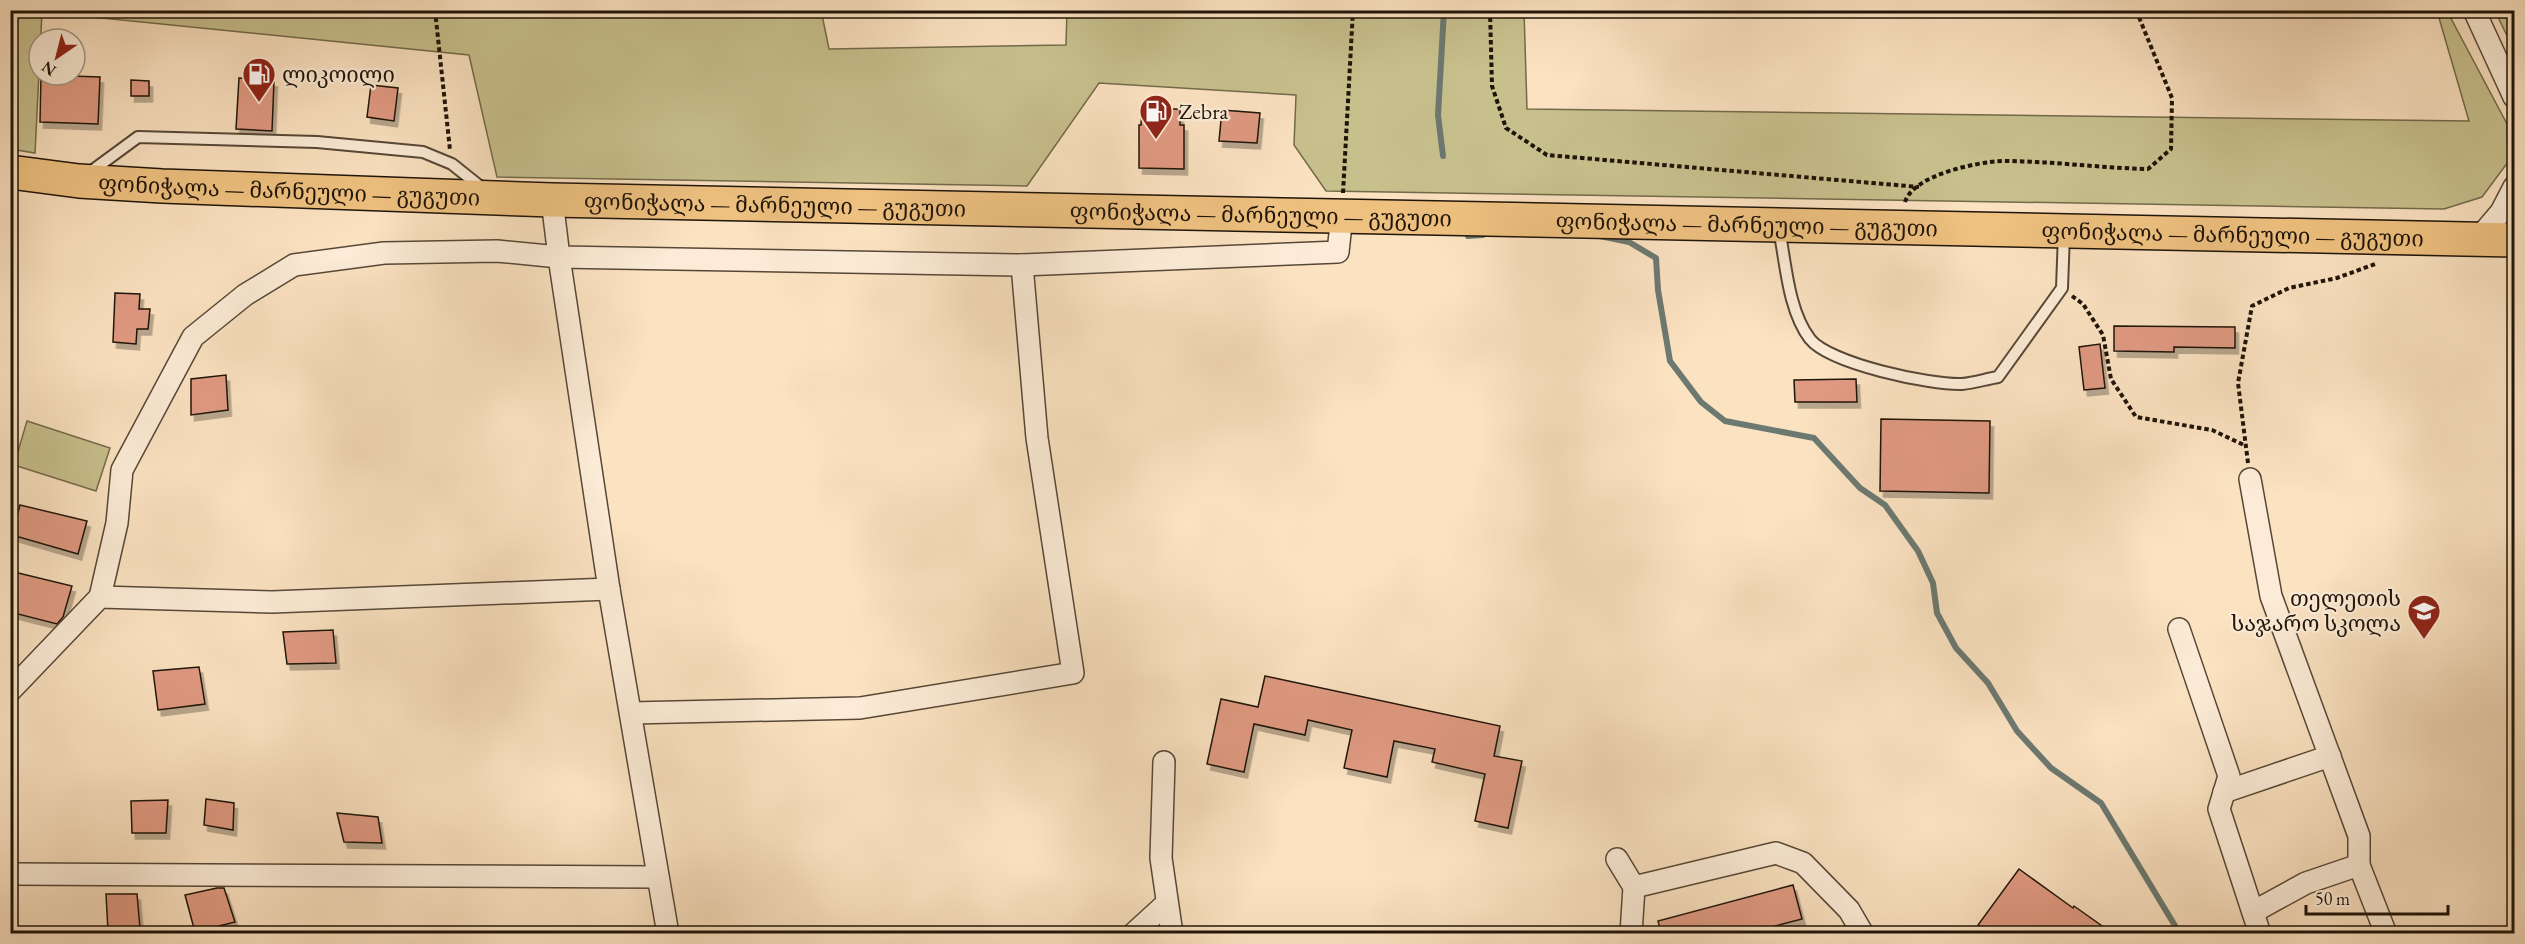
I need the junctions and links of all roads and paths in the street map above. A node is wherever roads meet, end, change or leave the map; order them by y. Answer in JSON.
{"nodes":[{"id":1,"x":435,"y":10,"type":"edge"},
{"id":2,"x":1353,"y":10,"type":"edge"},
{"id":3,"x":1490,"y":10,"type":"edge"},
{"id":4,"x":2136,"y":10,"type":"edge"},
{"id":5,"x":2474,"y":10,"type":"edge"},
{"id":6,"x":2514,"y":97,"type":"edge"},
{"id":7,"x":452,"y":164,"type":"junction"},
{"id":8,"x":10,"y":172,"type":"edge"},
{"id":9,"x":79,"y":181,"type":"junction"},
{"id":10,"x":1919,"y":187,"type":"junction"},
{"id":11,"x":2514,"y":187,"type":"edge"},
{"id":12,"x":491,"y":196,"type":"junction"},
{"id":13,"x":552,"y":200,"type":"junction"},
{"id":14,"x":1342,"y":215,"type":"junction"},
{"id":15,"x":1778,"y":226,"type":"junction"},
{"id":16,"x":1898,"y":229,"type":"junction"},
{"id":17,"x":2064,"y":233,"type":"junction"},
{"id":18,"x":2478,"y":239,"type":"junction"},
{"id":19,"x":2514,"y":240,"type":"edge"},
{"id":20,"x":559,"y":257,"type":"junction"},
{"id":21,"x":2379,"y":262,"type":"dead end"},
{"id":22,"x":1022,"y":266,"type":"junction"},
{"id":23,"x":2062,"y":288,"type":"junction"},
{"id":24,"x":2246,"y":446,"type":"junction"},
{"id":25,"x":2250,"y":479,"type":"joint"},
{"id":26,"x":609,"y":589,"type":"junction"},
{"id":27,"x":100,"y":597,"type":"junction"},
{"id":28,"x":2179,"y":629,"type":"dead end"},
{"id":29,"x":10,"y":692,"type":"edge"},
{"id":30,"x":631,"y":713,"type":"junction"},
{"id":31,"x":2330,"y":756,"type":"junction"},
{"id":32,"x":1164,"y":762,"type":"dead end"},
{"id":33,"x":2224,"y":792,"type":"junction"},
{"id":34,"x":1617,"y":859,"type":"dead end"},
{"id":35,"x":2359,"y":865,"type":"junction"},
{"id":36,"x":10,"y":874,"type":"edge"},
{"id":37,"x":658,"y":878,"type":"junction"},
{"id":38,"x":1634,"y":887,"type":"junction"},
{"id":39,"x":1167,"y":903,"type":"junction"},
{"id":40,"x":2253,"y":912,"type":"junction"},
{"id":41,"x":668,"y":933,"type":"edge"},
{"id":42,"x":1133,"y":933,"type":"edge"},
{"id":43,"x":1172,"y":933,"type":"edge"},
{"id":44,"x":1631,"y":933,"type":"edge"},
{"id":45,"x":1863,"y":933,"type":"edge"},
{"id":46,"x":2260,"y":933,"type":"edge"},
{"id":47,"x":2386,"y":933,"type":"edge"}],
"edges":[{"from":1,"to":7,"type":"path"},
{"from":2,"to":14,"type":"path"},
{"from":3,"to":10,"type":"path"},
{"from":4,"to":10,"type":"path"},
{"from":5,"to":6,"type":"street"},
{"from":7,"to":9,"type":"lane"},
{"from":7,"to":12,"type":"lane"},
{"from":8,"to":9,"type":"highway","name":"ფონიჭალა — მარნეული — გუგუთი"},
{"from":9,"to":12,"type":"highway","name":"ფონიჭალა — მარნეული — გუგუთი"},
{"from":10,"to":16,"type":"path"},
{"from":11,"to":18,"type":"street"},
{"from":12,"to":13,"type":"highway","name":"ფონიჭალა — მარნეული — გუგუთი"},
{"from":13,"to":14,"type":"highway","name":"ფონიჭალა — მარნეული — გუგუთი"},
{"from":13,"to":20,"type":"street"},
{"from":14,"to":15,"type":"highway","name":"ფონიჭალა — მარნეული — გუგუთი"},
{"from":14,"to":22,"type":"street"},
{"from":15,"to":16,"type":"highway","name":"ფონიჭალა — მარნეული — გუგუთი"},
{"from":15,"to":23,"type":"lane"},
{"from":16,"to":17,"type":"highway","name":"ფონიჭალა — მარნეული — გუგუთი"},
{"from":17,"to":18,"type":"highway","name":"ფონიჭალა — მარნეული — გუგუთი"},
{"from":17,"to":23,"type":"lane"},
{"from":18,"to":19,"type":"highway","name":"ფონიჭალა — მარნეული — გუგუთი"},
{"from":20,"to":22,"type":"street"},
{"from":20,"to":26,"type":"street"},
{"from":20,"to":27,"type":"street"},
{"from":21,"to":24,"type":"path"},
{"from":22,"to":30,"type":"street"},
{"from":23,"to":24,"type":"path"},
{"from":24,"to":25,"type":"path"},
{"from":25,"to":31,"type":"street"},
{"from":26,"to":27,"type":"street"},
{"from":26,"to":30,"type":"street"},
{"from":27,"to":29,"type":"street"},
{"from":28,"to":33,"type":"street"},
{"from":30,"to":37,"type":"street"},
{"from":31,"to":33,"type":"street"},
{"from":31,"to":35,"type":"street"},
{"from":32,"to":39,"type":"street"},
{"from":33,"to":40,"type":"street"},
{"from":34,"to":38,"type":"street"},
{"from":35,"to":40,"type":"street"},
{"from":35,"to":47,"type":"street"},
{"from":36,"to":37,"type":"street"},
{"from":37,"to":41,"type":"street"},
{"from":38,"to":44,"type":"street"},
{"from":38,"to":45,"type":"street"},
{"from":39,"to":42,"type":"street"},
{"from":39,"to":43,"type":"street"},
{"from":40,"to":46,"type":"street"}]}
